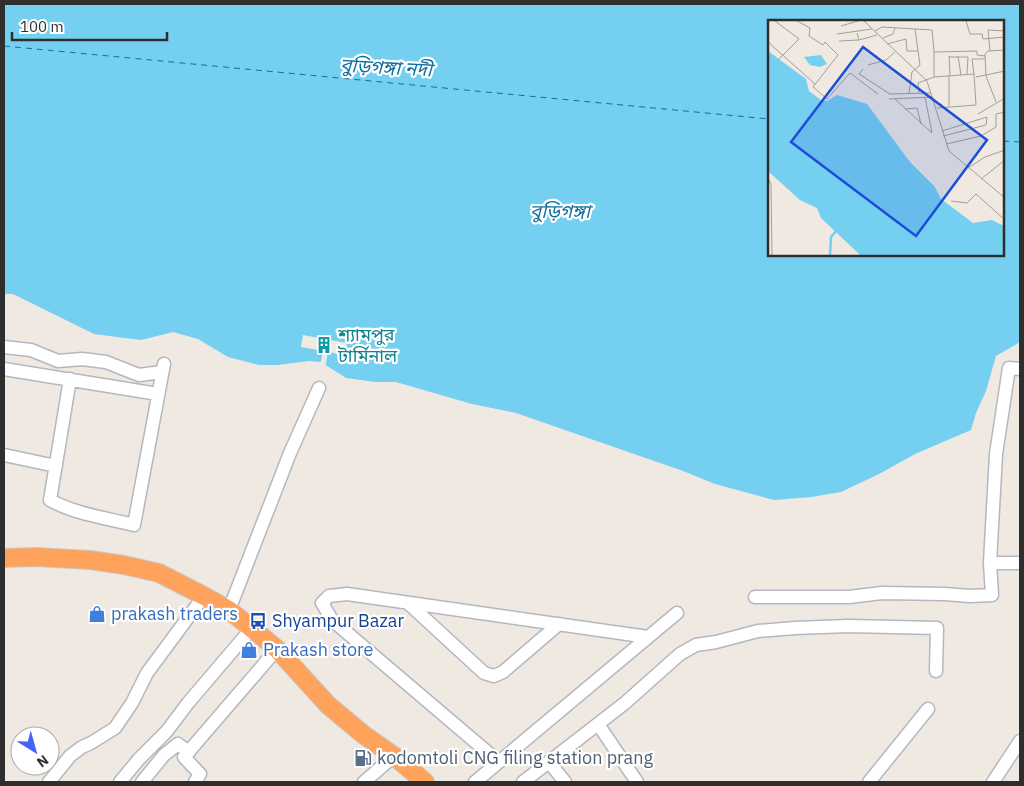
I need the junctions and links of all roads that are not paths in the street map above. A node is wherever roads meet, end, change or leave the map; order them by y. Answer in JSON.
{"nodes":[{"id":1,"x":4,"y":347,"type":"edge"},
{"id":2,"x":4,"y":369,"type":"edge"},
{"id":3,"x":1020,"y":369,"type":"edge"},
{"id":4,"x":70,"y":380,"type":"junction"},
{"id":5,"x":319,"y":388,"type":"dead end"},
{"id":6,"x":158,"y":394,"type":"junction"},
{"id":7,"x":4,"y":455,"type":"edge"},
{"id":8,"x":56,"y":466,"type":"junction"},
{"id":9,"x":4,"y":558,"type":"edge"},
{"id":10,"x":990,"y":563,"type":"junction"},
{"id":11,"x":1020,"y":563,"type":"edge"},
{"id":12,"x":204,"y":596,"type":"junction"},
{"id":13,"x":755,"y":597,"type":"dead end"},
{"id":14,"x":408,"y":603,"type":"junction"},
{"id":15,"x":229,"y":610,"type":"junction"},
{"id":16,"x":676,"y":613,"type":"dead end"},
{"id":17,"x":559,"y":624,"type":"junction"},
{"id":18,"x":252,"y":628,"type":"junction"},
{"id":19,"x":648,"y":637,"type":"junction"},
{"id":20,"x":278,"y":649,"type":"junction"},
{"id":21,"x":936,"y":671,"type":"dead end"},
{"id":22,"x":928,"y":709,"type":"dead end"},
{"id":23,"x":598,"y":724,"type":"junction"},
{"id":24,"x":1020,"y":741,"type":"edge"},
{"id":25,"x":189,"y":752,"type":"junction"},
{"id":26,"x":394,"y":756,"type":"junction"},
{"id":27,"x":500,"y":762,"type":"junction"},
{"id":28,"x":549,"y":762,"type":"junction"},
{"id":29,"x":49,"y":782,"type":"edge"},
{"id":30,"x":120,"y":782,"type":"edge"},
{"id":31,"x":142,"y":782,"type":"edge"},
{"id":32,"x":195,"y":782,"type":"edge"},
{"id":33,"x":364,"y":782,"type":"edge"},
{"id":34,"x":425,"y":782,"type":"edge"},
{"id":35,"x":475,"y":782,"type":"edge"},
{"id":36,"x":523,"y":782,"type":"edge"},
{"id":37,"x":564,"y":782,"type":"edge"},
{"id":38,"x":637,"y":782,"type":"edge"},
{"id":39,"x":869,"y":782,"type":"edge"},
{"id":40,"x":993,"y":782,"type":"edge"}],
"edges":[{"from":1,"to":6,"type":"street"},
{"from":2,"to":4,"type":"street"},
{"from":3,"to":10,"type":"street"},
{"from":4,"to":6,"type":"street"},
{"from":4,"to":8,"type":"street"},
{"from":5,"to":15,"type":"street"},
{"from":6,"to":8,"type":"street"},
{"from":7,"to":8,"type":"street"},
{"from":9,"to":12,"type":"highway"},
{"from":10,"to":11,"type":"street"},
{"from":10,"to":13,"type":"street"},
{"from":12,"to":15,"type":"highway"},
{"from":12,"to":29,"type":"street"},
{"from":14,"to":17,"type":"street"},
{"from":14,"to":17,"type":"street"},
{"from":14,"to":27,"type":"street"},
{"from":15,"to":18,"type":"highway"},
{"from":16,"to":19,"type":"street"},
{"from":17,"to":19,"type":"street"},
{"from":18,"to":20,"type":"highway"},
{"from":18,"to":30,"type":"street"},
{"from":19,"to":27,"type":"street"},
{"from":20,"to":25,"type":"street"},
{"from":20,"to":26,"type":"highway"},
{"from":21,"to":23,"type":"street"},
{"from":22,"to":39,"type":"street"},
{"from":23,"to":28,"type":"street"},
{"from":23,"to":38,"type":"street"},
{"from":24,"to":40,"type":"street"},
{"from":25,"to":31,"type":"street"},
{"from":25,"to":32,"type":"street"},
{"from":26,"to":33,"type":"street"},
{"from":26,"to":34,"type":"highway"},
{"from":27,"to":35,"type":"street"},
{"from":28,"to":36,"type":"street"},
{"from":28,"to":37,"type":"street"}]}
